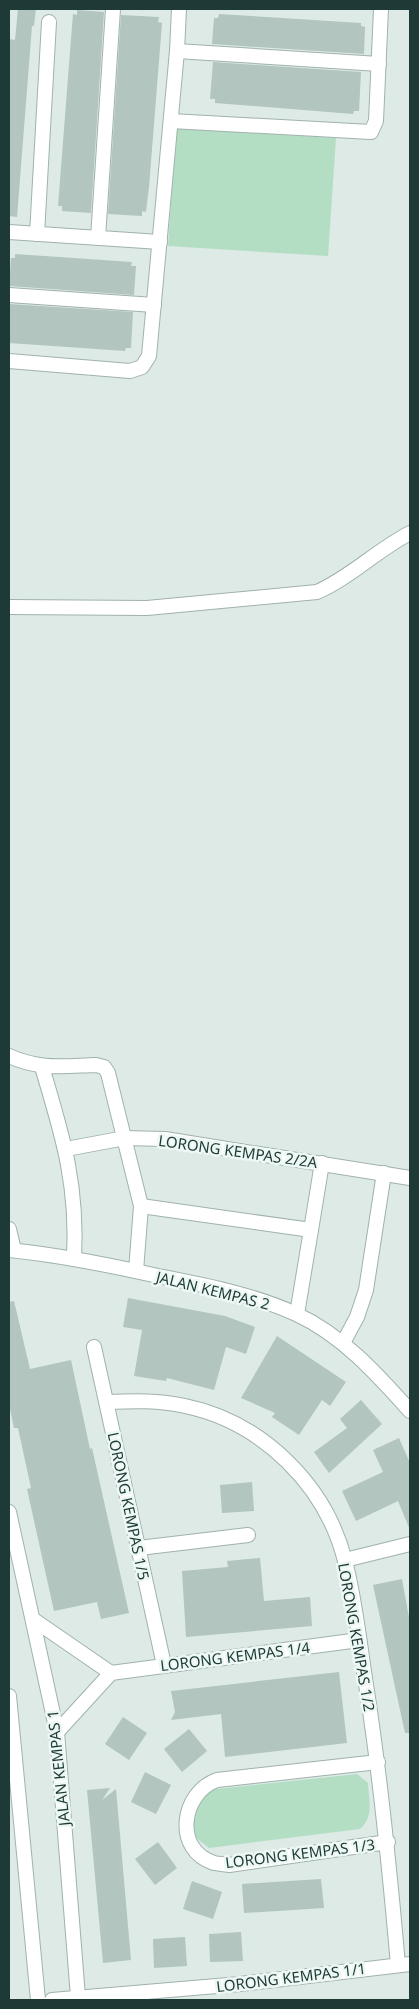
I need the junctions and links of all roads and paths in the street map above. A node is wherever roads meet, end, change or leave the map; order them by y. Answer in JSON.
{"nodes":[{"id":1,"x":114,"y":9,"type":"edge"},
{"id":2,"x":179,"y":9,"type":"edge"},
{"id":3,"x":381,"y":9,"type":"edge"},
{"id":4,"x":49,"y":22,"type":"dead end"},
{"id":5,"x":177,"y":51,"type":"junction"},
{"id":6,"x":380,"y":64,"type":"junction"},
{"id":7,"x":170,"y":121,"type":"junction"},
{"id":8,"x":9,"y":232,"type":"edge"},
{"id":9,"x":37,"y":234,"type":"junction"},
{"id":10,"x":98,"y":238,"type":"junction"},
{"id":11,"x":160,"y":242,"type":"junction"},
{"id":12,"x":9,"y":295,"type":"edge"},
{"id":13,"x":154,"y":305,"type":"junction"},
{"id":14,"x":9,"y":361,"type":"edge"},
{"id":15,"x":410,"y":533,"type":"edge"},
{"id":16,"x":9,"y":607,"type":"edge"},
{"id":17,"x":9,"y":1056,"type":"edge"},
{"id":18,"x":42,"y":1067,"type":"junction"},
{"id":19,"x":125,"y":1138,"type":"junction"},
{"id":20,"x":66,"y":1149,"type":"junction"},
{"id":21,"x":322,"y":1163,"type":"junction"},
{"id":22,"x":384,"y":1173,"type":"junction"},
{"id":23,"x":410,"y":1178,"type":"edge"},
{"id":24,"x":141,"y":1206,"type":"junction"},
{"id":25,"x":9,"y":1229,"type":"edge"},
{"id":26,"x":311,"y":1230,"type":"junction"},
{"id":27,"x":11,"y":1250,"type":"edge"},
{"id":28,"x":74,"y":1259,"type":"junction"},
{"id":29,"x":136,"y":1271,"type":"junction"},
{"id":30,"x":297,"y":1314,"type":"junction"},
{"id":31,"x":343,"y":1343,"type":"junction"},
{"id":32,"x":94,"y":1347,"type":"dead end"},
{"id":33,"x":107,"y":1402,"type":"junction"},
{"id":34,"x":410,"y":1411,"type":"edge"},
{"id":35,"x":9,"y":1512,"type":"edge"},
{"id":36,"x":248,"y":1535,"type":"dead end"},
{"id":37,"x":410,"y":1544,"type":"edge"},
{"id":38,"x":139,"y":1548,"type":"junction"},
{"id":39,"x":345,"y":1560,"type":"junction"},
{"id":40,"x":34,"y":1620,"type":"junction"},
{"id":41,"x":359,"y":1640,"type":"junction"},
{"id":42,"x":164,"y":1665,"type":"junction"},
{"id":43,"x":111,"y":1673,"type":"junction"},
{"id":44,"x":9,"y":1696,"type":"edge"},
{"id":45,"x":57,"y":1732,"type":"junction"},
{"id":46,"x":378,"y":1762,"type":"junction"},
{"id":47,"x":14,"y":1786,"type":"edge"},
{"id":48,"x":388,"y":1842,"type":"junction"},
{"id":49,"x":404,"y":1964,"type":"edge"},
{"id":50,"x":78,"y":1997,"type":"junction"},
{"id":51,"x":38,"y":2000,"type":"edge"},
{"id":52,"x":52,"y":2000,"type":"edge"}],
"edges":[{"from":1,"to":10,"type":"street"},
{"from":2,"to":5,"type":"street"},
{"from":3,"to":6,"type":"street"},
{"from":4,"to":9,"type":"street"},
{"from":5,"to":6,"type":"street"},
{"from":5,"to":7,"type":"street"},
{"from":6,"to":7,"type":"street"},
{"from":7,"to":11,"type":"street"},
{"from":8,"to":9,"type":"street"},
{"from":9,"to":10,"type":"street"},
{"from":10,"to":11,"type":"street"},
{"from":11,"to":13,"type":"street"},
{"from":12,"to":13,"type":"street"},
{"from":13,"to":14,"type":"street"},
{"from":15,"to":16,"type":"street"},
{"from":17,"to":18,"type":"street"},
{"from":18,"to":19,"type":"street"},
{"from":18,"to":20,"type":"street"},
{"from":19,"to":20,"type":"street","name":"LORONG KEMPAS 2/2A"},
{"from":19,"to":21,"type":"street","name":"LORONG KEMPAS 2/2A"},
{"from":19,"to":24,"type":"street"},
{"from":20,"to":28,"type":"street"},
{"from":21,"to":22,"type":"street","name":"LORONG KEMPAS 2/2A"},
{"from":21,"to":26,"type":"street"},
{"from":22,"to":23,"type":"street","name":"LORONG KEMPAS 2/2A"},
{"from":22,"to":31,"type":"street"},
{"from":24,"to":26,"type":"street"},
{"from":24,"to":29,"type":"street"},
{"from":25,"to":27,"type":"street"},
{"from":26,"to":30,"type":"street"},
{"from":27,"to":28,"type":"street","name":"JALAN KEMPAS 2"},
{"from":28,"to":29,"type":"street","name":"JALAN KEMPAS 2"},
{"from":29,"to":30,"type":"street","name":"JALAN KEMPAS 2"},
{"from":30,"to":31,"type":"street","name":"JALAN KEMPAS 2"},
{"from":31,"to":34,"type":"street","name":"JALAN KEMPAS 2"},
{"from":32,"to":33,"type":"street","name":"LORONG KEMPAS 1/5"},
{"from":33,"to":38,"type":"street","name":"LORONG KEMPAS 1/5"},
{"from":33,"to":39,"type":"street","name":"LORONG KEMPAS 1/2"},
{"from":35,"to":40,"type":"street","name":"JALAN KEMPAS 1"},
{"from":36,"to":38,"type":"street"},
{"from":37,"to":39,"type":"street"},
{"from":38,"to":42,"type":"street","name":"LORONG KEMPAS 1/5"},
{"from":39,"to":41,"type":"street","name":"LORONG KEMPAS 1/2"},
{"from":40,"to":43,"type":"street"},
{"from":40,"to":45,"type":"street","name":"JALAN KEMPAS 1"},
{"from":41,"to":42,"type":"street","name":"LORONG KEMPAS 1/4"},
{"from":41,"to":46,"type":"street","name":"LORONG KEMPAS 1/2"},
{"from":42,"to":43,"type":"street","name":"LORONG KEMPAS 1/4"},
{"from":43,"to":45,"type":"street"},
{"from":44,"to":47,"type":"street"},
{"from":45,"to":50,"type":"street","name":"JALAN KEMPAS 1"},
{"from":46,"to":48,"type":"street","name":"LORONG KEMPAS 1/2"},
{"from":46,"to":48,"type":"street","name":"LORONG KEMPAS 1/3"},
{"from":47,"to":51,"type":"street"},
{"from":48,"to":49,"type":"street","name":"LORONG KEMPAS 1/2"},
{"from":49,"to":50,"type":"street","name":"LORONG KEMPAS 1/1"},
{"from":50,"to":52,"type":"street","name":"LORONG KEMPAS 1/1"}]}
